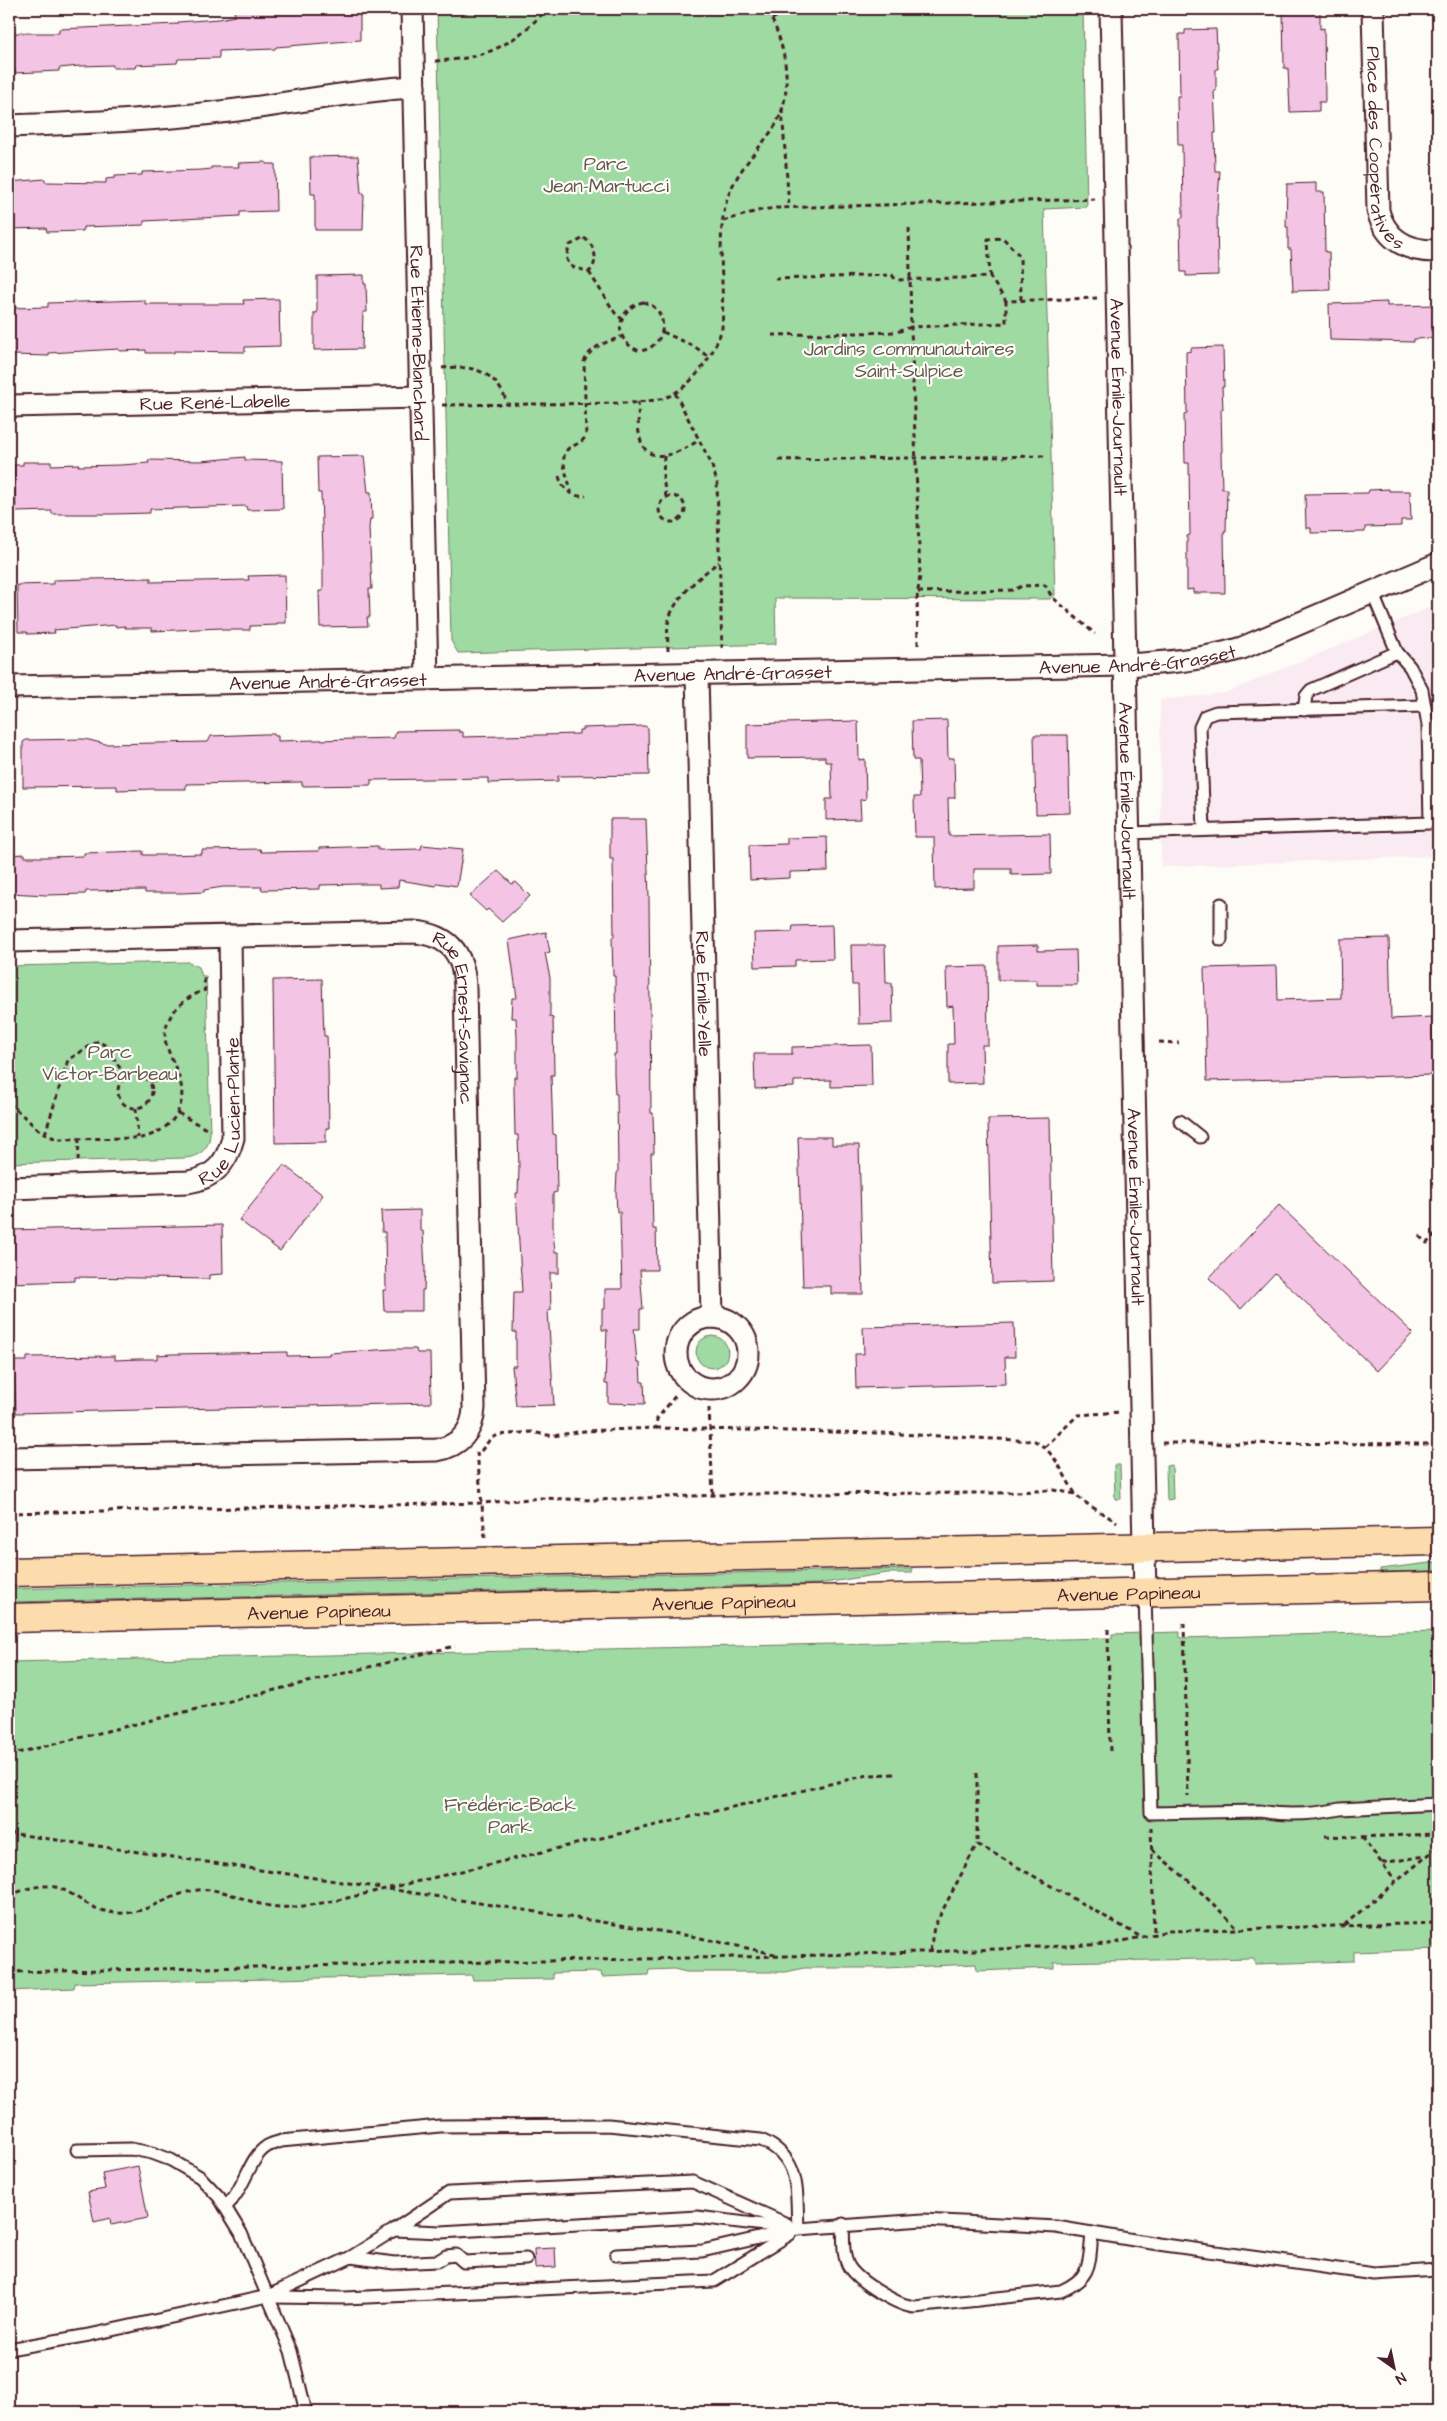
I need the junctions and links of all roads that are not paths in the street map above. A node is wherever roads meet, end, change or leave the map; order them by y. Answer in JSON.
{"nodes":[{"id":1,"x":412,"y":9,"type":"edge"},
{"id":2,"x":1111,"y":9,"type":"edge"},
{"id":3,"x":1373,"y":9,"type":"edge"},
{"id":4,"x":414,"y":87,"type":"junction"},
{"id":5,"x":9,"y":126,"type":"edge"},
{"id":6,"x":1438,"y":251,"type":"edge"},
{"id":7,"x":420,"y":397,"type":"junction"},
{"id":8,"x":9,"y":406,"type":"edge"},
{"id":9,"x":1438,"y":564,"type":"edge"},
{"id":10,"x":1372,"y":592,"type":"junction"},
{"id":11,"x":1397,"y":652,"type":"junction"},
{"id":12,"x":1125,"y":665,"type":"junction"},
{"id":13,"x":697,"y":673,"type":"junction"},
{"id":14,"x":427,"y":678,"type":"junction"},
{"id":15,"x":9,"y":687,"type":"edge"},
{"id":16,"x":1425,"y":706,"type":"junction"},
{"id":17,"x":1304,"y":710,"type":"junction"},
{"id":18,"x":1434,"y":826,"type":"edge"},
{"id":19,"x":1204,"y":830,"type":"junction"},
{"id":20,"x":1129,"y":833,"type":"junction"},
{"id":21,"x":1221,"y":904,"type":"dead end"},
{"id":22,"x":230,"y":936,"type":"junction"},
{"id":23,"x":1221,"y":940,"type":"dead end"},
{"id":24,"x":9,"y":941,"type":"edge"},
{"id":25,"x":1180,"y":1121,"type":"dead end"},
{"id":26,"x":1200,"y":1137,"type":"dead end"},
{"id":27,"x":9,"y":1188,"type":"edge"},
{"id":28,"x":712,"y":1317,"type":"dead end"},
{"id":29,"x":9,"y":1458,"type":"edge"},
{"id":30,"x":1438,"y":1540,"type":"edge"},
{"id":31,"x":1144,"y":1548,"type":"junction"},
{"id":32,"x":9,"y":1572,"type":"edge"},
{"id":33,"x":1438,"y":1586,"type":"edge"},
{"id":34,"x":1145,"y":1594,"type":"junction"},
{"id":35,"x":9,"y":1618,"type":"edge"},
{"id":36,"x":1438,"y":1804,"type":"edge"},
{"id":37,"x":77,"y":2150,"type":"dead end"},
{"id":38,"x":224,"y":2206,"type":"junction"},
{"id":39,"x":843,"y":2224,"type":"junction"},
{"id":40,"x":798,"y":2229,"type":"junction"},
{"id":41,"x":394,"y":2230,"type":"junction"},
{"id":42,"x":1092,"y":2233,"type":"junction"},
{"id":43,"x":616,"y":2255,"type":"dead end"},
{"id":44,"x":351,"y":2257,"type":"junction"},
{"id":45,"x":526,"y":2259,"type":"dead end"},
{"id":46,"x":1438,"y":2270,"type":"edge"},
{"id":47,"x":268,"y":2296,"type":"junction"},
{"id":48,"x":9,"y":2349,"type":"edge"},
{"id":49,"x":306,"y":2412,"type":"edge"}],
"edges":[{"from":1,"to":4,"type":"street","name":"Rue Étienne-Blanchard"},
{"from":2,"to":12,"type":"street","name":"Avenue Émile-Journault"},
{"from":3,"to":6,"type":"street","name":"Place des Coopératives"},
{"from":4,"to":5,"type":"street"},
{"from":4,"to":7,"type":"street","name":"Rue Étienne-Blanchard"},
{"from":7,"to":8,"type":"street","name":"Rue René-Labelle"},
{"from":7,"to":14,"type":"street","name":"Rue Étienne-Blanchard"},
{"from":9,"to":10,"type":"street","name":"Avenue André-Grasset"},
{"from":10,"to":11,"type":"lane"},
{"from":10,"to":12,"type":"street","name":"Avenue André-Grasset"},
{"from":11,"to":16,"type":"lane"},
{"from":11,"to":17,"type":"lane"},
{"from":12,"to":13,"type":"street","name":"Avenue André-Grasset"},
{"from":12,"to":20,"type":"street","name":"Avenue Émile-Journault"},
{"from":13,"to":14,"type":"street","name":"Avenue André-Grasset"},
{"from":13,"to":28,"type":"street","name":"Rue Émile-Yelle"},
{"from":14,"to":15,"type":"street","name":"Avenue André-Grasset"},
{"from":16,"to":17,"type":"lane"},
{"from":16,"to":18,"type":"lane"},
{"from":17,"to":19,"type":"lane"},
{"from":18,"to":19,"type":"lane"},
{"from":19,"to":20,"type":"lane"},
{"from":20,"to":31,"type":"street","name":"Avenue Émile-Journault"},
{"from":21,"to":23,"type":"lane"},
{"from":22,"to":24,"type":"street","name":"Rue Ernest-Savignac"},
{"from":22,"to":27,"type":"street","name":"Rue Lucien-Plante"},
{"from":22,"to":29,"type":"street","name":"Rue Ernest-Savignac"},
{"from":25,"to":26,"type":"lane"},
{"from":30,"to":31,"type":"main road"},
{"from":31,"to":32,"type":"main road"},
{"from":31,"to":34,"type":"street","name":"Avenue Émile-Journault"},
{"from":33,"to":34,"type":"main road","name":"Avenue Papineau"},
{"from":34,"to":35,"type":"main road","name":"Avenue Papineau"},
{"from":34,"to":36,"type":"lane"},
{"from":37,"to":38,"type":"lane"},
{"from":38,"to":40,"type":"lane"},
{"from":38,"to":47,"type":"lane"},
{"from":39,"to":40,"type":"lane"},
{"from":39,"to":42,"type":"lane"},
{"from":39,"to":42,"type":"lane"},
{"from":40,"to":41,"type":"lane"},
{"from":40,"to":41,"type":"lane"},
{"from":40,"to":43,"type":"lane"},
{"from":40,"to":47,"type":"lane"},
{"from":41,"to":44,"type":"lane"},
{"from":42,"to":46,"type":"lane"},
{"from":44,"to":45,"type":"lane"},
{"from":44,"to":47,"type":"lane"},
{"from":47,"to":48,"type":"lane"},
{"from":47,"to":49,"type":"lane"}]}
